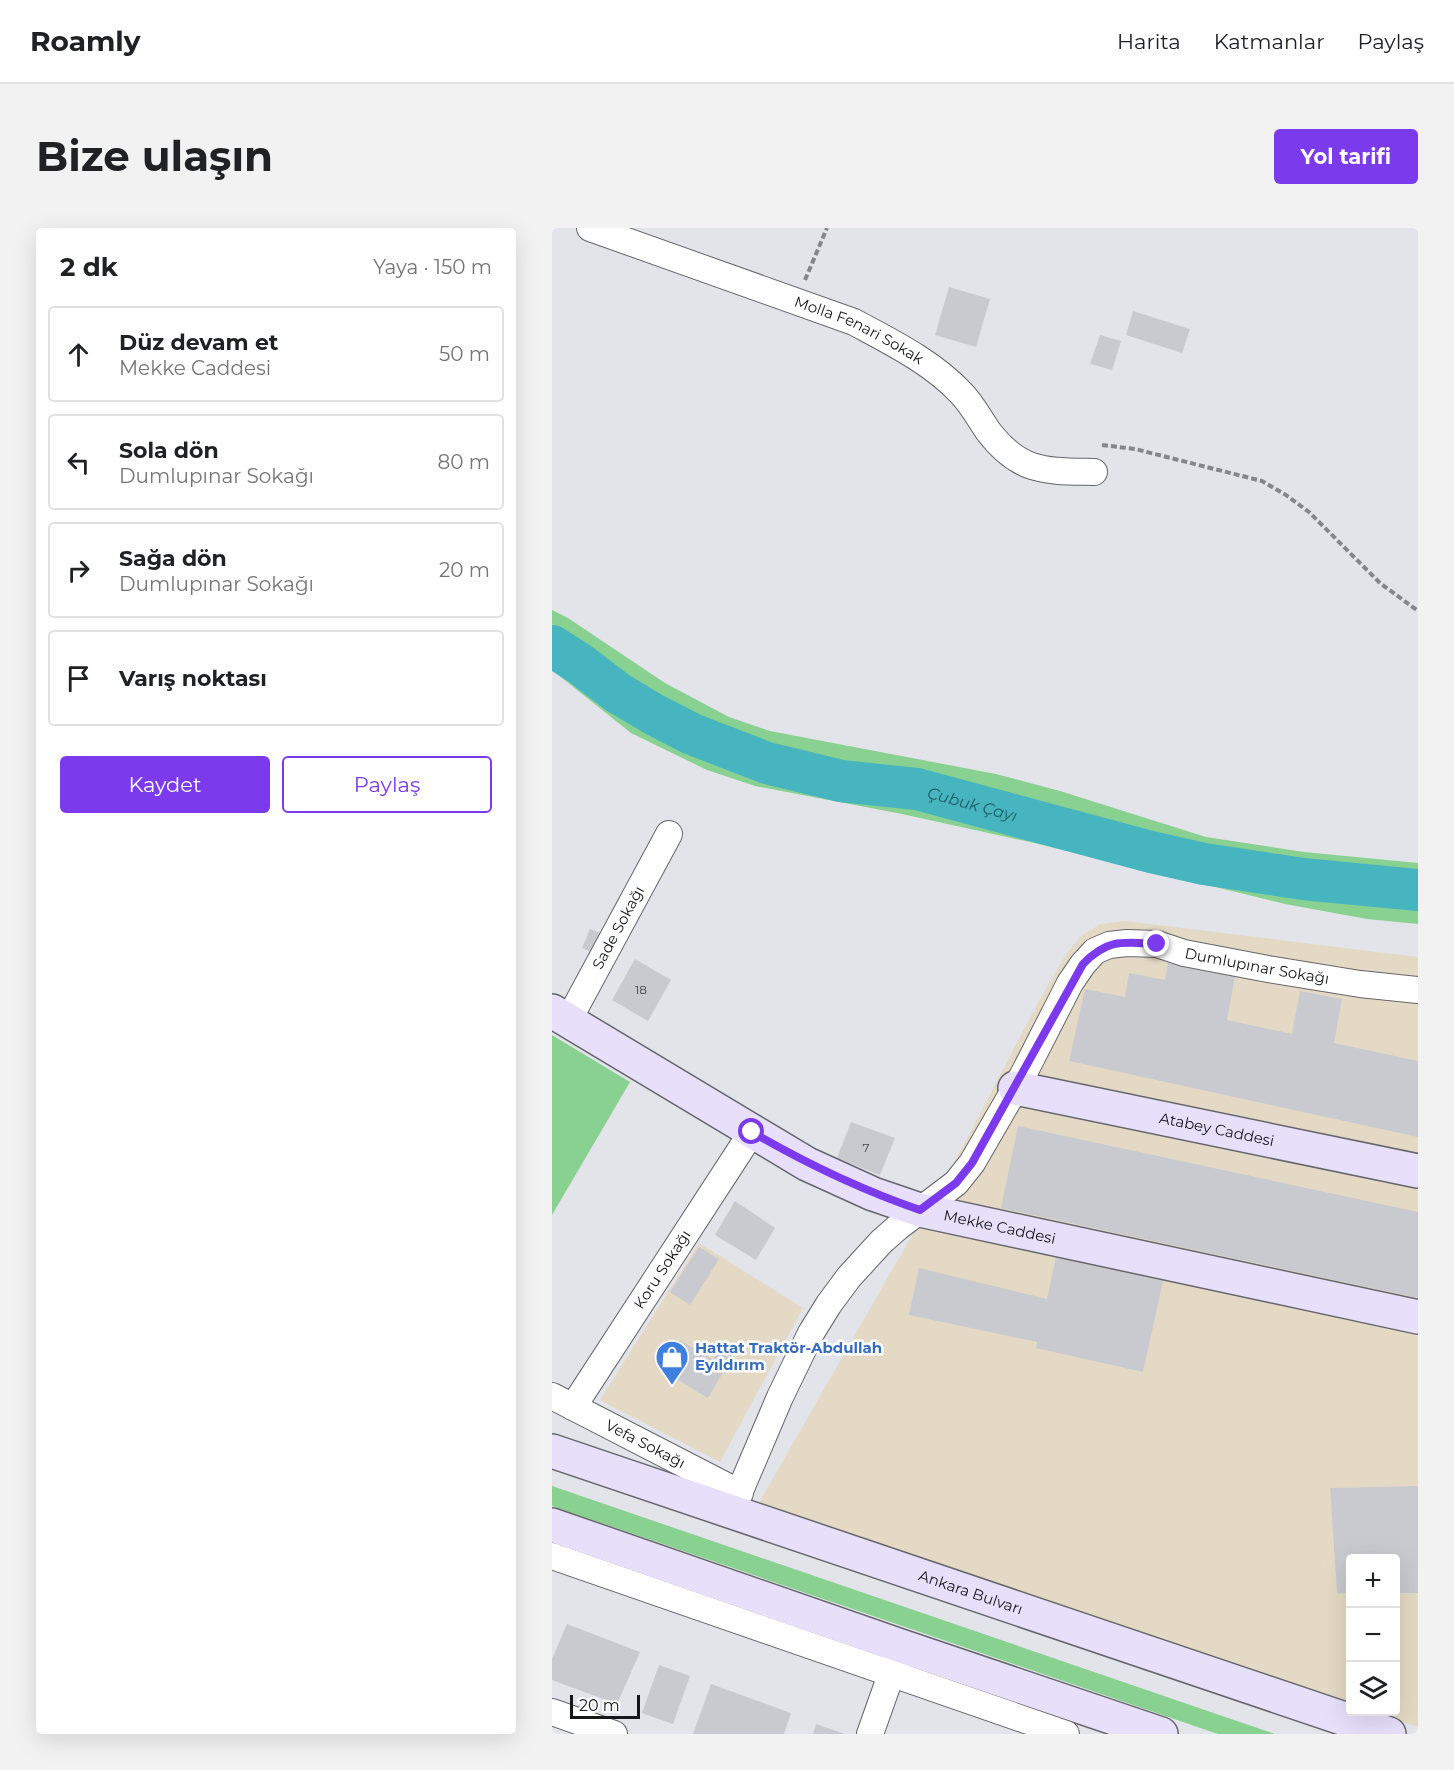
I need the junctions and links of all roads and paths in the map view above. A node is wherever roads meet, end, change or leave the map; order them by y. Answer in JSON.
{"nodes":[{"id":1,"x":590,"y":228,"type":"edge"},
{"id":2,"x":827,"y":228,"type":"edge"},
{"id":3,"x":797,"y":300,"type":"junction"},
{"id":4,"x":1102,"y":445,"type":"dead end"},
{"id":5,"x":1094,"y":472,"type":"dead end"},
{"id":6,"x":1418,"y":611,"type":"edge"},
{"id":7,"x":669,"y":834,"type":"dead end"},
{"id":8,"x":1418,"y":990,"type":"edge"},
{"id":9,"x":560,"y":1016,"type":"edge"},
{"id":10,"x":1015,"y":1088,"type":"junction"},
{"id":11,"x":752,"y":1132,"type":"junction"},
{"id":12,"x":1418,"y":1171,"type":"edge"},
{"id":13,"x":920,"y":1210,"type":"junction"},
{"id":14,"x":1418,"y":1317,"type":"edge"},
{"id":15,"x":563,"y":1401,"type":"edge"},
{"id":16,"x":552,"y":1451,"type":"edge"},
{"id":17,"x":735,"y":1502,"type":"junction"},
{"id":18,"x":552,"y":1525,"type":"edge"},
{"id":19,"x":552,"y":1556,"type":"edge"},
{"id":20,"x":896,"y":1660,"type":"junction"},
{"id":21,"x":552,"y":1712,"type":"edge"},
{"id":22,"x":1028,"y":1716,"type":"edge"},
{"id":23,"x":614,"y":1734,"type":"edge"},
{"id":24,"x":870,"y":1734,"type":"edge"},
{"id":25,"x":1066,"y":1734,"type":"edge"},
{"id":26,"x":1161,"y":1734,"type":"edge"},
{"id":27,"x":1389,"y":1734,"type":"edge"}],
"edges":[{"from":1,"to":3,"type":"street","name":"Molla Fenari Sokak"},
{"from":2,"to":3,"type":"path"},
{"from":3,"to":5,"type":"street","name":"Molla Fenari Sokak"},
{"from":4,"to":6,"type":"path"},
{"from":7,"to":9,"type":"street","name":"Sade Sokağı"},
{"from":8,"to":10,"type":"street","name":"Dumlupınar Sokağı"},
{"from":9,"to":11,"type":"main road","name":"Mekke Caddesi"},
{"from":10,"to":12,"type":"main road","name":"Atabey Caddesi"},
{"from":10,"to":13,"type":"street","name":"Dumlupınar Sokağı"},
{"from":11,"to":13,"type":"main road","name":"Mekke Caddesi"},
{"from":11,"to":15,"type":"street","name":"Koru Sokağı"},
{"from":13,"to":14,"type":"main road","name":"Mekke Caddesi"},
{"from":13,"to":17,"type":"street","name":"Dumlupınar Sokağı"},
{"from":15,"to":17,"type":"street","name":"Vefa Sokağı"},
{"from":16,"to":17,"type":"main road","name":"Ankara Bulvarı"},
{"from":17,"to":27,"type":"main road","name":"Ankara Bulvarı"},
{"from":18,"to":20,"type":"main road"},
{"from":19,"to":20,"type":"street"},
{"from":20,"to":22,"type":"main road"},
{"from":20,"to":24,"type":"street"},
{"from":21,"to":23,"type":"street"},
{"from":22,"to":25,"type":"street"},
{"from":22,"to":26,"type":"main road"}]}
